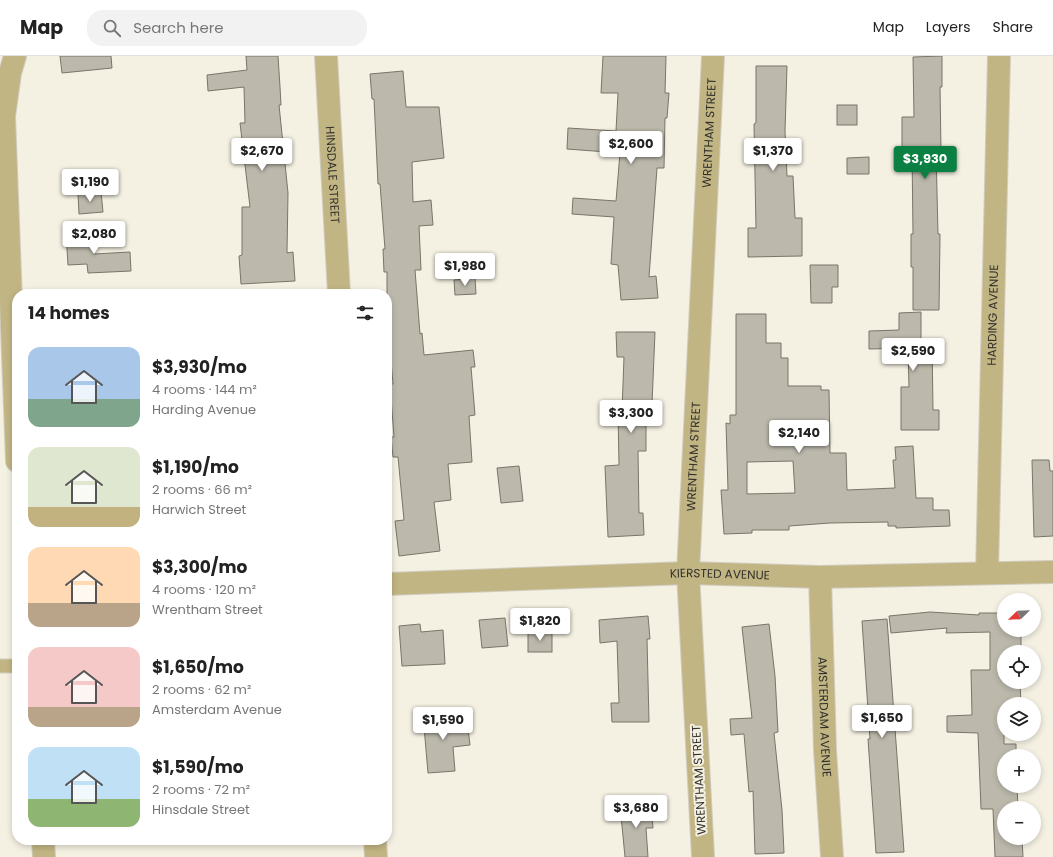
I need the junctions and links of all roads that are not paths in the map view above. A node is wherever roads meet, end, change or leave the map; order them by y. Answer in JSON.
{"nodes":[{"id":1,"x":15,"y":56,"type":"edge"},
{"id":2,"x":326,"y":56,"type":"edge"},
{"id":3,"x":713,"y":56,"type":"edge"},
{"id":4,"x":999,"y":56,"type":"edge"},
{"id":5,"x":339,"y":289,"type":"edge"},
{"id":6,"x":12,"y":328,"type":"edge"},
{"id":7,"x":1053,"y":572,"type":"edge"},
{"id":8,"x":688,"y":573,"type":"junction"},
{"id":9,"x":987,"y":573,"type":"junction"},
{"id":10,"x":820,"y":577,"type":"junction"},
{"id":11,"x":392,"y":584,"type":"edge"},
{"id":12,"x":0,"y":666,"type":"edge"},
{"id":13,"x":12,"y":666,"type":"edge"},
{"id":14,"x":43,"y":845,"type":"edge"},
{"id":15,"x":375,"y":845,"type":"edge"},
{"id":16,"x":44,"y":857,"type":"edge"},
{"id":17,"x":376,"y":857,"type":"edge"},
{"id":18,"x":703,"y":857,"type":"edge"},
{"id":19,"x":832,"y":857,"type":"edge"}],
"edges":[{"from":1,"to":6,"type":"street"},
{"from":2,"to":5,"type":"street","name":"HINSDALE STREET"},
{"from":3,"to":8,"type":"street","name":"WRENTHAM STREET"},
{"from":4,"to":9,"type":"street","name":"HARDING AVENUE"},
{"from":7,"to":9,"type":"street","name":"KIERSTED AVENUE"},
{"from":8,"to":10,"type":"street","name":"KIERSTED AVENUE"},
{"from":8,"to":11,"type":"street","name":"KIERSTED AVENUE"},
{"from":8,"to":18,"type":"street","name":"WRENTHAM STREET"},
{"from":9,"to":10,"type":"street","name":"KIERSTED AVENUE"},
{"from":10,"to":19,"type":"street","name":"AMSTERDAM AVENUE"},
{"from":12,"to":13,"type":"lane"},
{"from":14,"to":16,"type":"street"},
{"from":15,"to":17,"type":"street"}]}
